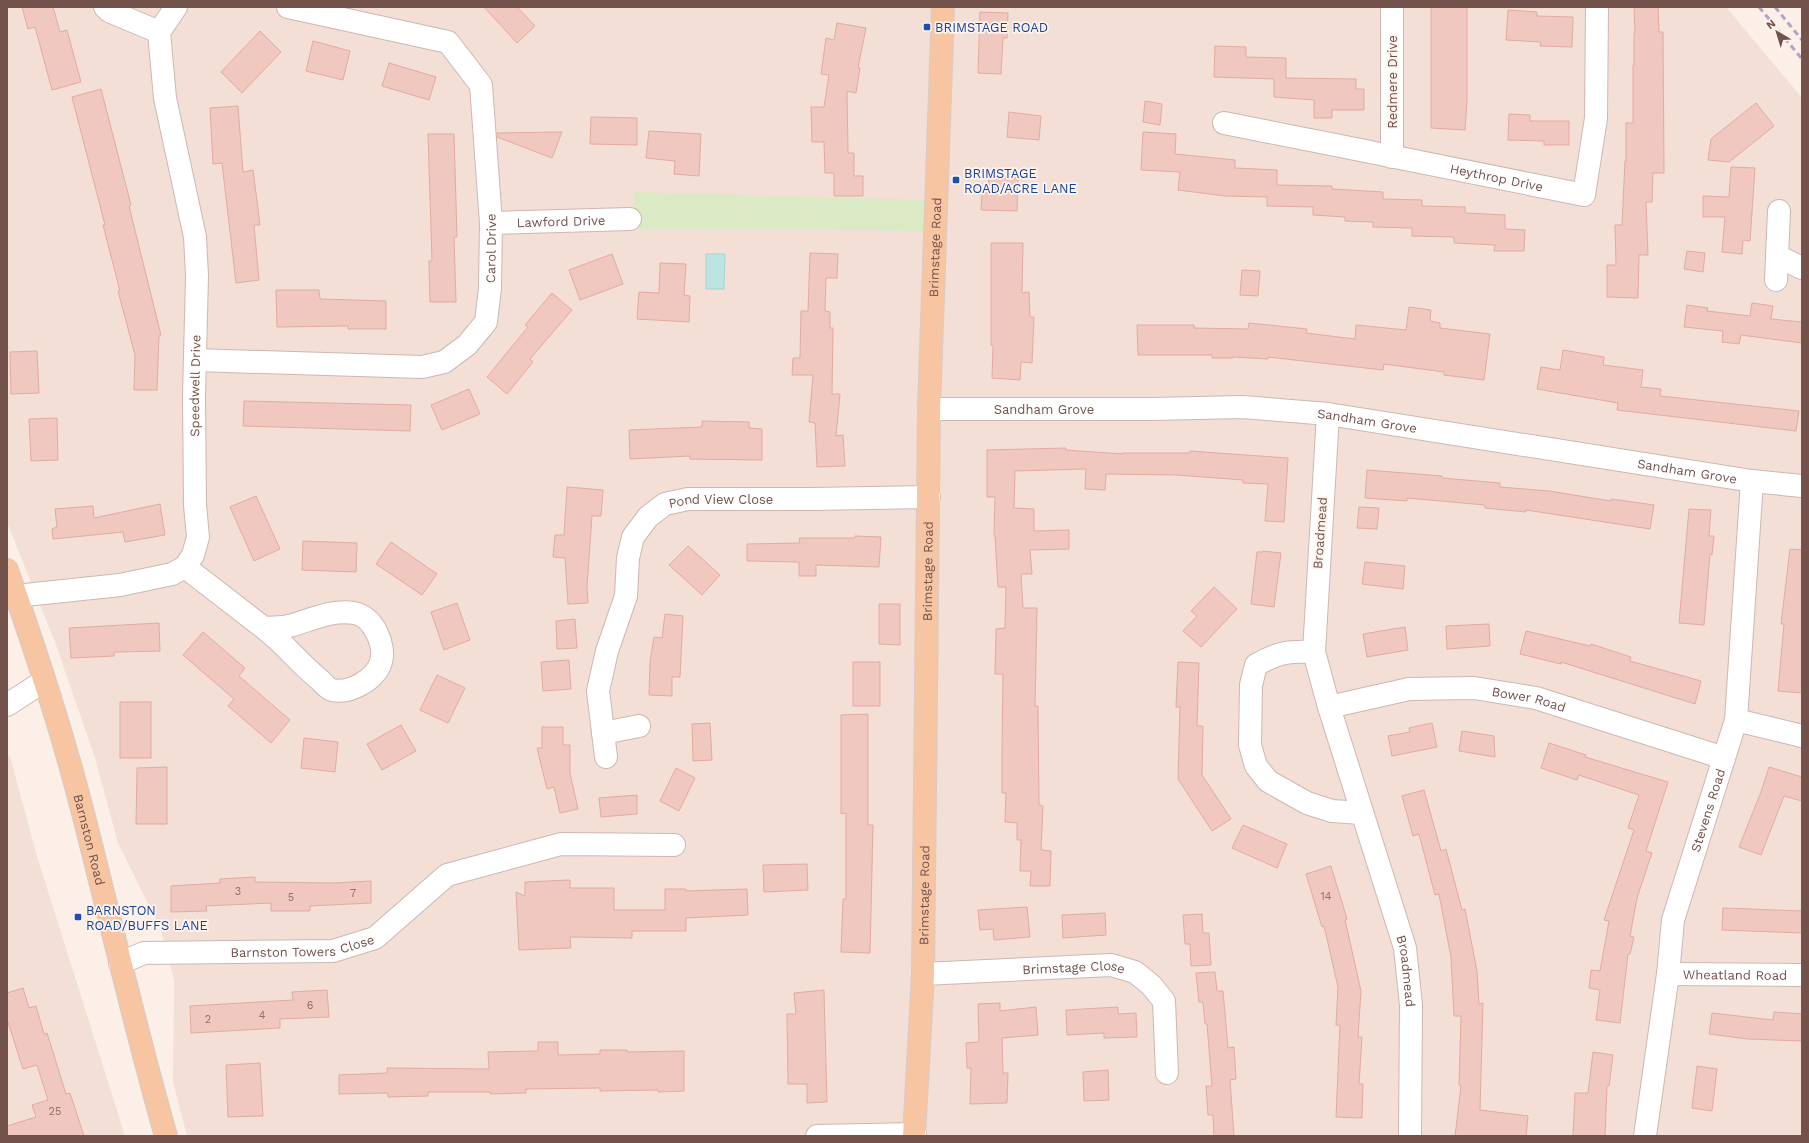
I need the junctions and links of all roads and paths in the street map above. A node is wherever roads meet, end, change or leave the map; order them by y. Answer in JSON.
{"nodes":[{"id":1,"x":105,"y":7,"type":"edge"},
{"id":2,"x":176,"y":7,"type":"edge"},
{"id":3,"x":288,"y":7,"type":"edge"},
{"id":4,"x":943,"y":7,"type":"edge"},
{"id":5,"x":1392,"y":7,"type":"edge"},
{"id":6,"x":1597,"y":7,"type":"edge"},
{"id":7,"x":159,"y":32,"type":"junction"},
{"id":8,"x":1224,"y":124,"type":"dead end"},
{"id":9,"x":1392,"y":157,"type":"junction"},
{"id":10,"x":1779,"y":211,"type":"dead end"},
{"id":11,"x":630,"y":220,"type":"dead end"},
{"id":12,"x":491,"y":223,"type":"junction"},
{"id":13,"x":1777,"y":256,"type":"junction"},
{"id":14,"x":1802,"y":268,"type":"edge"},
{"id":15,"x":1776,"y":280,"type":"dead end"},
{"id":16,"x":195,"y":360,"type":"junction"},
{"id":17,"x":929,"y":409,"type":"junction"},
{"id":18,"x":1328,"y":414,"type":"junction"},
{"id":19,"x":1752,"y":481,"type":"junction"},
{"id":20,"x":1802,"y":486,"type":"edge"},
{"id":21,"x":929,"y":497,"type":"junction"},
{"id":22,"x":185,"y":567,"type":"junction"},
{"id":23,"x":7,"y":570,"type":"edge"},
{"id":24,"x":16,"y":596,"type":"junction"},
{"id":25,"x":264,"y":628,"type":"junction"},
{"id":26,"x":1314,"y":652,"type":"junction"},
{"id":27,"x":44,"y":681,"type":"junction"},
{"id":28,"x":7,"y":705,"type":"edge"},
{"id":29,"x":1329,"y":707,"type":"junction"},
{"id":30,"x":1736,"y":720,"type":"junction"},
{"id":31,"x":639,"y":726,"type":"dead end"},
{"id":32,"x":603,"y":733,"type":"junction"},
{"id":33,"x":1802,"y":736,"type":"edge"},
{"id":34,"x":606,"y":758,"type":"dead end"},
{"id":35,"x":1724,"y":758,"type":"junction"},
{"id":36,"x":1362,"y":813,"type":"junction"},
{"id":37,"x":674,"y":844,"type":"dead end"},
{"id":38,"x":120,"y":963,"type":"junction"},
{"id":39,"x":923,"y":974,"type":"junction"},
{"id":40,"x":1668,"y":974,"type":"junction"},
{"id":41,"x":1802,"y":975,"type":"edge"},
{"id":42,"x":1165,"y":1073,"type":"dead end"},
{"id":43,"x":914,"y":1135,"type":"edge"},
{"id":44,"x":166,"y":1136,"type":"edge"},
{"id":45,"x":817,"y":1136,"type":"edge"},
{"id":46,"x":1410,"y":1136,"type":"edge"},
{"id":47,"x":1645,"y":1136,"type":"edge"}],
"edges":[{"from":1,"to":7,"type":"street"},
{"from":2,"to":7,"type":"street"},
{"from":3,"to":12,"type":"street","name":"Carol Drive"},
{"from":4,"to":17,"type":"main road","name":"Brimstage Road"},
{"from":5,"to":9,"type":"street","name":"Redmere Drive"},
{"from":6,"to":9,"type":"street","name":"Heythrop Drive"},
{"from":7,"to":16,"type":"street","name":"Speedwell Drive"},
{"from":8,"to":9,"type":"street","name":"Heythrop Drive"},
{"from":10,"to":13,"type":"street"},
{"from":11,"to":12,"type":"street","name":"Lawford Drive"},
{"from":12,"to":16,"type":"street","name":"Carol Drive"},
{"from":13,"to":14,"type":"street"},
{"from":13,"to":15,"type":"street"},
{"from":16,"to":22,"type":"street","name":"Speedwell Drive"},
{"from":17,"to":18,"type":"street","name":"Sandham Grove"},
{"from":17,"to":21,"type":"main road","name":"Brimstage Road"},
{"from":18,"to":19,"type":"street","name":"Sandham Grove"},
{"from":18,"to":26,"type":"street","name":"Broadmead"},
{"from":19,"to":20,"type":"street","name":"Sandham Grove"},
{"from":19,"to":30,"type":"street","name":"Stevens Road"},
{"from":21,"to":32,"type":"street","name":"Pond View Close"},
{"from":21,"to":39,"type":"main road","name":"Brimstage Road"},
{"from":22,"to":24,"type":"street"},
{"from":22,"to":25,"type":"street"},
{"from":23,"to":24,"type":"main road","name":"Barnston Road"},
{"from":24,"to":27,"type":"main road","name":"Barnston Road"},
{"from":25,"to":25,"type":"street"},
{"from":26,"to":29,"type":"street","name":"Broadmead"},
{"from":26,"to":36,"type":"street"},
{"from":27,"to":28,"type":"street"},
{"from":27,"to":38,"type":"main road","name":"Barnston Road"},
{"from":29,"to":35,"type":"street","name":"Bower Road"},
{"from":29,"to":36,"type":"street","name":"Broadmead"},
{"from":30,"to":33,"type":"street"},
{"from":30,"to":35,"type":"street","name":"Stevens Road"},
{"from":31,"to":32,"type":"street"},
{"from":32,"to":34,"type":"street","name":"Pond View Close"},
{"from":35,"to":40,"type":"street","name":"Stevens Road"},
{"from":36,"to":46,"type":"street","name":"Broadmead"},
{"from":37,"to":38,"type":"street","name":"Barnston Towers Close"},
{"from":38,"to":44,"type":"main road","name":"Barnston Road"},
{"from":39,"to":42,"type":"street","name":"Brimstage Close"},
{"from":39,"to":43,"type":"main road","name":"Brimstage Road"},
{"from":40,"to":41,"type":"street","name":"Wheatland Road"},
{"from":40,"to":47,"type":"street","name":"Stevens Road"},
{"from":43,"to":45,"type":"street"}]}
